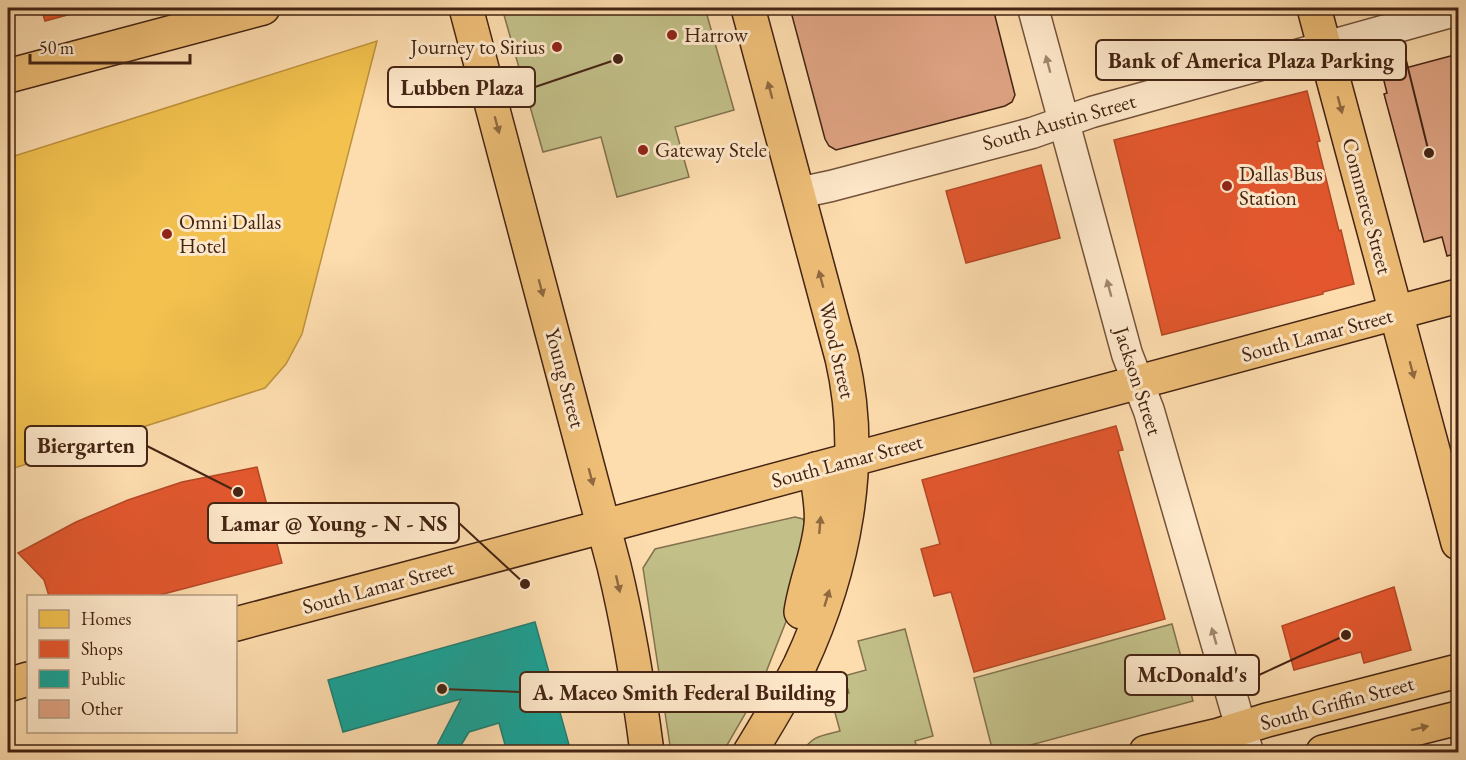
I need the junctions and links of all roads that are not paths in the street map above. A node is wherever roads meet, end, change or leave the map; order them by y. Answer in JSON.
{"nodes":[{"id":1,"x":263,"y":8,"type":"edge"},
{"id":2,"x":466,"y":8,"type":"edge"},
{"id":3,"x":748,"y":8,"type":"edge"},
{"id":4,"x":1033,"y":8,"type":"edge"},
{"id":5,"x":1314,"y":8,"type":"edge"},
{"id":6,"x":1458,"y":10,"type":"edge"},
{"id":7,"x":1324,"y":48,"type":"junction"},
{"id":8,"x":8,"y":76,"type":"edge"},
{"id":9,"x":1064,"y":121,"type":"junction"},
{"id":10,"x":798,"y":193,"type":"junction"},
{"id":11,"x":1458,"y":296,"type":"edge"},
{"id":12,"x":1396,"y":313,"type":"junction"},
{"id":13,"x":1138,"y":382,"type":"junction"},
{"id":14,"x":851,"y":459,"type":"junction"},
{"id":15,"x":816,"y":469,"type":"junction"},
{"id":16,"x":604,"y":527,"type":"junction"},
{"id":17,"x":1458,"y":543,"type":"edge"},
{"id":18,"x":237,"y":624,"type":"edge"},
{"id":19,"x":800,"y":665,"type":"junction"},
{"id":20,"x":1458,"y":671,"type":"edge"},
{"id":21,"x":27,"y":679,"type":"edge"},
{"id":22,"x":8,"y":685,"type":"edge"},
{"id":23,"x":1458,"y":718,"type":"edge"},
{"id":24,"x":1244,"y":740,"type":"edge"},
{"id":25,"x":753,"y":750,"type":"edge"},
{"id":26,"x":647,"y":753,"type":"edge"},
{"id":27,"x":1146,"y":753,"type":"edge"},
{"id":28,"x":1323,"y":753,"type":"edge"}],
"edges":[{"from":1,"to":8,"type":"main road"},
{"from":2,"to":16,"type":"main road","name":"Young Street","one_way":true},
{"from":10,"to":3,"type":"main road","name":"Wood Street","one_way":true},
{"from":9,"to":4,"type":"street","name":"Jackson Street","one_way":true},
{"from":5,"to":7,"type":"main road","name":"Commerce Street"},
{"from":6,"to":7,"type":"street","name":"South Austin Street"},
{"from":7,"to":9,"type":"street","name":"South Austin Street"},
{"from":7,"to":12,"type":"main road","name":"Commerce Street","one_way":true},
{"from":9,"to":10,"type":"street","name":"South Austin Street"},
{"from":13,"to":9,"type":"street","name":"Jackson Street","one_way":true},
{"from":14,"to":10,"type":"main road","name":"Wood Street","one_way":true},
{"from":11,"to":12,"type":"main road","name":"South Lamar Street"},
{"from":12,"to":13,"type":"main road","name":"South Lamar Street"},
{"from":12,"to":17,"type":"main road","name":"Commerce Street","one_way":true},
{"from":13,"to":14,"type":"main road","name":"South Lamar Street"},
{"from":24,"to":13,"type":"street","name":"Jackson Street","one_way":true},
{"from":14,"to":15,"type":"main road","name":"South Lamar Street"},
{"from":19,"to":14,"type":"main road","name":"Wood Street","one_way":true},
{"from":15,"to":16,"type":"main road","name":"South Lamar Street"},
{"from":19,"to":15,"type":"main road","one_way":true},
{"from":16,"to":18,"type":"main road","name":"South Lamar Street"},
{"from":16,"to":26,"type":"main road","name":"Young Street","one_way":true},
{"from":19,"to":25,"type":"main road","name":"Wood Street"},
{"from":20,"to":24,"type":"main road","name":"South Griffin Street"},
{"from":21,"to":22,"type":"main road"},
{"from":28,"to":23,"type":"main road","one_way":true},
{"from":24,"to":27,"type":"main road","name":"South Griffin Street"}]}
